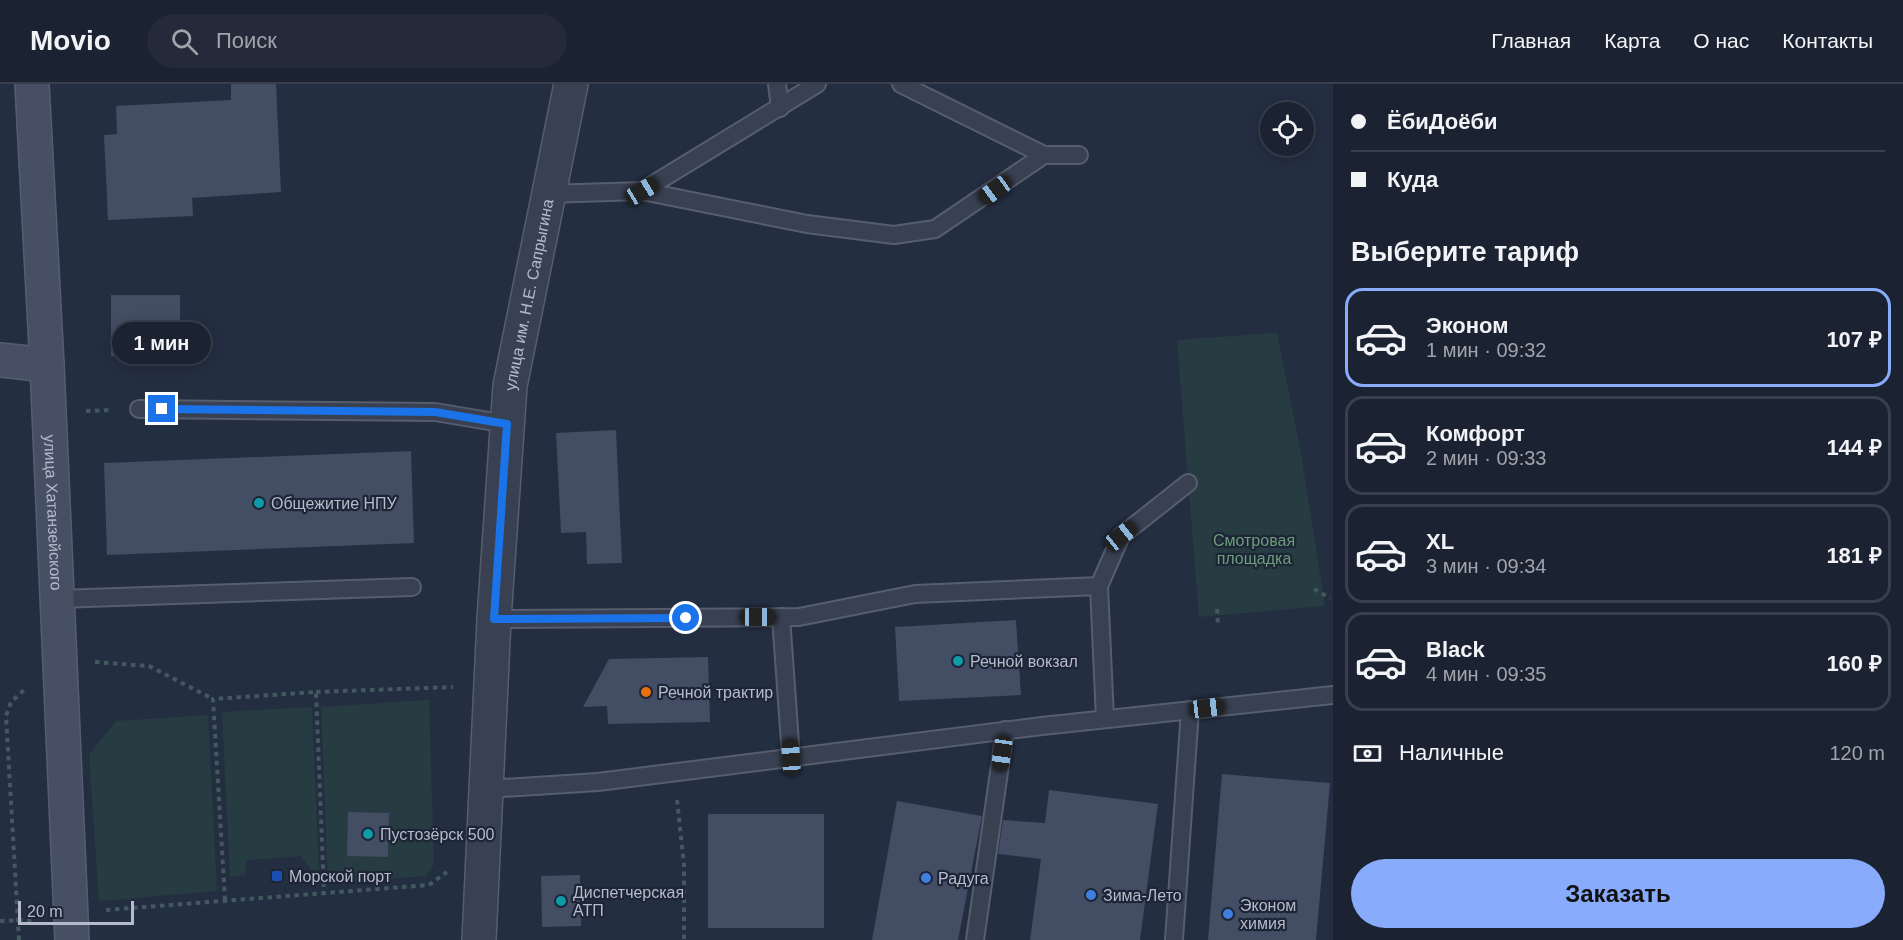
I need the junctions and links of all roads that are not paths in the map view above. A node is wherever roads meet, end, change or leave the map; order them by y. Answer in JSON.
{"nodes":[{"id":1,"x":32,"y":84,"type":"edge"},
{"id":2,"x":571,"y":84,"type":"edge"},
{"id":3,"x":777,"y":84,"type":"edge"},
{"id":4,"x":817,"y":84,"type":"edge"},
{"id":5,"x":901,"y":84,"type":"edge"},
{"id":6,"x":780,"y":108,"type":"junction"},
{"id":7,"x":1044,"y":155,"type":"junction"},
{"id":8,"x":1079,"y":155,"type":"dead end"},
{"id":9,"x":642,"y":191,"type":"junction"},
{"id":10,"x":547,"y":194,"type":"junction"},
{"id":11,"x":0,"y":360,"type":"edge"},
{"id":12,"x":48,"y":365,"type":"junction"},
{"id":13,"x":139,"y":409,"type":"road end"},
{"id":14,"x":507,"y":424,"type":"junction"},
{"id":15,"x":1188,"y":483,"type":"dead end"},
{"id":16,"x":412,"y":586,"type":"dead end"},
{"id":17,"x":1100,"y":586,"type":"junction"},
{"id":18,"x":58,"y":599,"type":"junction"},
{"id":19,"x":782,"y":617,"type":"junction"},
{"id":20,"x":494,"y":619,"type":"junction"},
{"id":21,"x":1333,"y":695,"type":"edge"},
{"id":22,"x":1190,"y":710,"type":"junction"},
{"id":23,"x":1105,"y":719,"type":"junction"},
{"id":24,"x":1005,"y":730,"type":"junction"},
{"id":25,"x":791,"y":757,"type":"junction"},
{"id":26,"x":487,"y":789,"type":"junction"},
{"id":27,"x":72,"y":940,"type":"edge"},
{"id":28,"x":479,"y":940,"type":"edge"},
{"id":29,"x":975,"y":940,"type":"edge"},
{"id":30,"x":1174,"y":940,"type":"edge"}],
"edges":[{"from":1,"to":12,"type":"street","name":"улица Хатанзейского"},
{"from":2,"to":10,"type":"street","name":"улица им. Н.Е. Сапрыгина"},
{"from":3,"to":6,"type":"lane"},
{"from":4,"to":6,"type":"lane"},
{"from":5,"to":7,"type":"lane"},
{"from":6,"to":9,"type":"lane"},
{"from":7,"to":8,"type":"lane"},
{"from":7,"to":9,"type":"lane"},
{"from":9,"to":10,"type":"lane"},
{"from":10,"to":14,"type":"street","name":"улица им. Н.Е. Сапрыгина"},
{"from":11,"to":12,"type":"street"},
{"from":12,"to":18,"type":"street","name":"улица Хатанзейского"},
{"from":13,"to":14,"type":"lane"},
{"from":14,"to":20,"type":"street","name":"улица им. Н.Е. Сапрыгина"},
{"from":15,"to":17,"type":"lane"},
{"from":16,"to":18,"type":"lane"},
{"from":17,"to":19,"type":"lane"},
{"from":17,"to":23,"type":"lane"},
{"from":18,"to":27,"type":"street","name":"улица Хатанзейского"},
{"from":19,"to":20,"type":"lane"},
{"from":19,"to":25,"type":"lane"},
{"from":20,"to":26,"type":"street","name":"улица им. Н.Е. Сапрыгина"},
{"from":21,"to":22,"type":"lane"},
{"from":22,"to":23,"type":"lane"},
{"from":22,"to":30,"type":"lane"},
{"from":23,"to":24,"type":"lane"},
{"from":24,"to":25,"type":"lane"},
{"from":24,"to":29,"type":"lane"},
{"from":25,"to":26,"type":"lane"},
{"from":26,"to":28,"type":"street","name":"улица им. Н.Е. Сапрыгина"}]}
